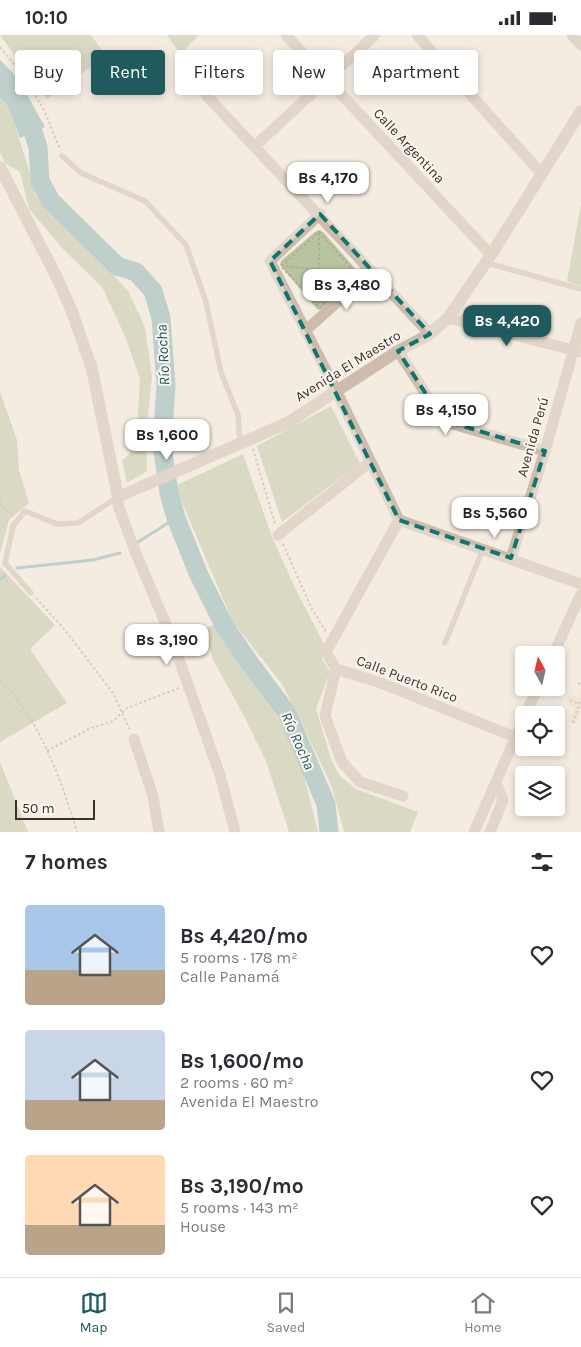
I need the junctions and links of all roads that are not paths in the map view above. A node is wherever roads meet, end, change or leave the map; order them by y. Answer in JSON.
{"nodes":[{"id":1,"x":286,"y":35,"type":"edge"},
{"id":2,"x":375,"y":35,"type":"edge"},
{"id":3,"x":417,"y":35,"type":"edge"},
{"id":4,"x":572,"y":35,"type":"edge"},
{"id":5,"x":581,"y":45,"type":"edge"},
{"id":6,"x":300,"y":50,"type":"edge"},
{"id":7,"x":344,"y":64,"type":"edge"},
{"id":8,"x":206,"y":95,"type":"dead end"},
{"id":9,"x":311,"y":95,"type":"edge"},
{"id":10,"x":340,"y":95,"type":"edge"},
{"id":11,"x":581,"y":111,"type":"edge"},
{"id":12,"x":255,"y":146,"type":"junction"},
{"id":13,"x":62,"y":156,"type":"road end"},
{"id":14,"x":0,"y":167,"type":"edge"},
{"id":15,"x":542,"y":174,"type":"junction"},
{"id":16,"x":320,"y":214,"type":"junction"},
{"id":17,"x":488,"y":259,"type":"junction"},
{"id":18,"x":372,"y":271,"type":"junction"},
{"id":19,"x":581,"y":289,"type":"edge"},
{"id":20,"x":448,"y":318,"type":"junction"},
{"id":21,"x":581,"y":323,"type":"edge"},
{"id":22,"x":305,"y":331,"type":"junction"},
{"id":23,"x":430,"y":334,"type":"junction"},
{"id":24,"x":398,"y":351,"type":"junction"},
{"id":25,"x":577,"y":351,"type":"edge"},
{"id":26,"x":336,"y":390,"type":"junction"},
{"id":27,"x":240,"y":444,"type":"junction"},
{"id":28,"x":545,"y":451,"type":"junction"},
{"id":29,"x":370,"y":462,"type":"junction"},
{"id":30,"x":143,"y":486,"type":"joint"},
{"id":31,"x":118,"y":497,"type":"junction"},
{"id":32,"x":399,"y":520,"type":"junction"},
{"id":33,"x":278,"y":535,"type":"dead end"},
{"id":34,"x":483,"y":549,"type":"junction"},
{"id":35,"x":511,"y":558,"type":"junction"},
{"id":36,"x":581,"y":584,"type":"edge"},
{"id":37,"x":31,"y":593,"type":"road end"},
{"id":38,"x":581,"y":594,"type":"edge"},
{"id":39,"x":445,"y":643,"type":"dead end"},
{"id":40,"x":557,"y":646,"type":"edge"},
{"id":41,"x":336,"y":669,"type":"junction"},
{"id":42,"x":515,"y":737,"type":"joint"},
{"id":43,"x":134,"y":739,"type":"road end"},
{"id":44,"x":496,"y":782,"type":"junction"},
{"id":45,"x":403,"y":795,"type":"dead end"},
{"id":46,"x":159,"y":832,"type":"edge"},
{"id":47,"x":235,"y":832,"type":"edge"},
{"id":48,"x":474,"y":832,"type":"edge"},
{"id":49,"x":490,"y":832,"type":"edge"}],
"edges":[{"from":1,"to":6,"type":"street","name":"Calle Argentina"},
{"from":2,"to":7,"type":"street"},
{"from":3,"to":15,"type":"street"},
{"from":4,"to":5,"type":"street"},
{"from":8,"to":12,"type":"street"},
{"from":9,"to":12,"type":"street"},
{"from":10,"to":17,"type":"street","name":"Calle Argentina"},
{"from":11,"to":15,"type":"street","name":"Avenida El Maestro"},
{"from":12,"to":16,"type":"street"},
{"from":13,"to":27,"type":"lane"},
{"from":14,"to":31,"type":"street"},
{"from":15,"to":17,"type":"street","name":"Avenida El Maestro"},
{"from":16,"to":18,"type":"street"},
{"from":16,"to":22,"type":"street"},
{"from":17,"to":19,"type":"lane"},
{"from":17,"to":20,"type":"street","name":"Avenida El Maestro"},
{"from":18,"to":22,"type":"street"},
{"from":18,"to":23,"type":"street"},
{"from":20,"to":23,"type":"street","name":"Avenida El Maestro"},
{"from":20,"to":25,"type":"street"},
{"from":21,"to":25,"type":"street","name":"Avenida Perú"},
{"from":22,"to":26,"type":"street"},
{"from":23,"to":24,"type":"street","name":"Avenida El Maestro"},
{"from":24,"to":26,"type":"street","name":"Avenida El Maestro"},
{"from":24,"to":28,"type":"street"},
{"from":25,"to":28,"type":"street","name":"Avenida Perú"},
{"from":26,"to":27,"type":"street","name":"Avenida El Maestro"},
{"from":26,"to":29,"type":"street"},
{"from":27,"to":30,"type":"street","name":"Avenida El Maestro"},
{"from":28,"to":35,"type":"street","name":"Avenida Perú"},
{"from":29,"to":32,"type":"street"},
{"from":29,"to":33,"type":"street"},
{"from":30,"to":31,"type":"street","name":"Avenida El Maestro"},
{"from":31,"to":37,"type":"lane"},
{"from":31,"to":47,"type":"street"},
{"from":32,"to":34,"type":"street"},
{"from":32,"to":41,"type":"street","name":"Calle Puerto Rico"},
{"from":34,"to":35,"type":"street"},
{"from":34,"to":39,"type":"lane"},
{"from":35,"to":36,"type":"street"},
{"from":38,"to":40,"type":"street"},
{"from":41,"to":42,"type":"street","name":"Calle Puerto Rico"},
{"from":41,"to":45,"type":"street"},
{"from":42,"to":44,"type":"street"},
{"from":43,"to":46,"type":"street"},
{"from":44,"to":48,"type":"street"},
{"from":44,"to":49,"type":"street"}]}
